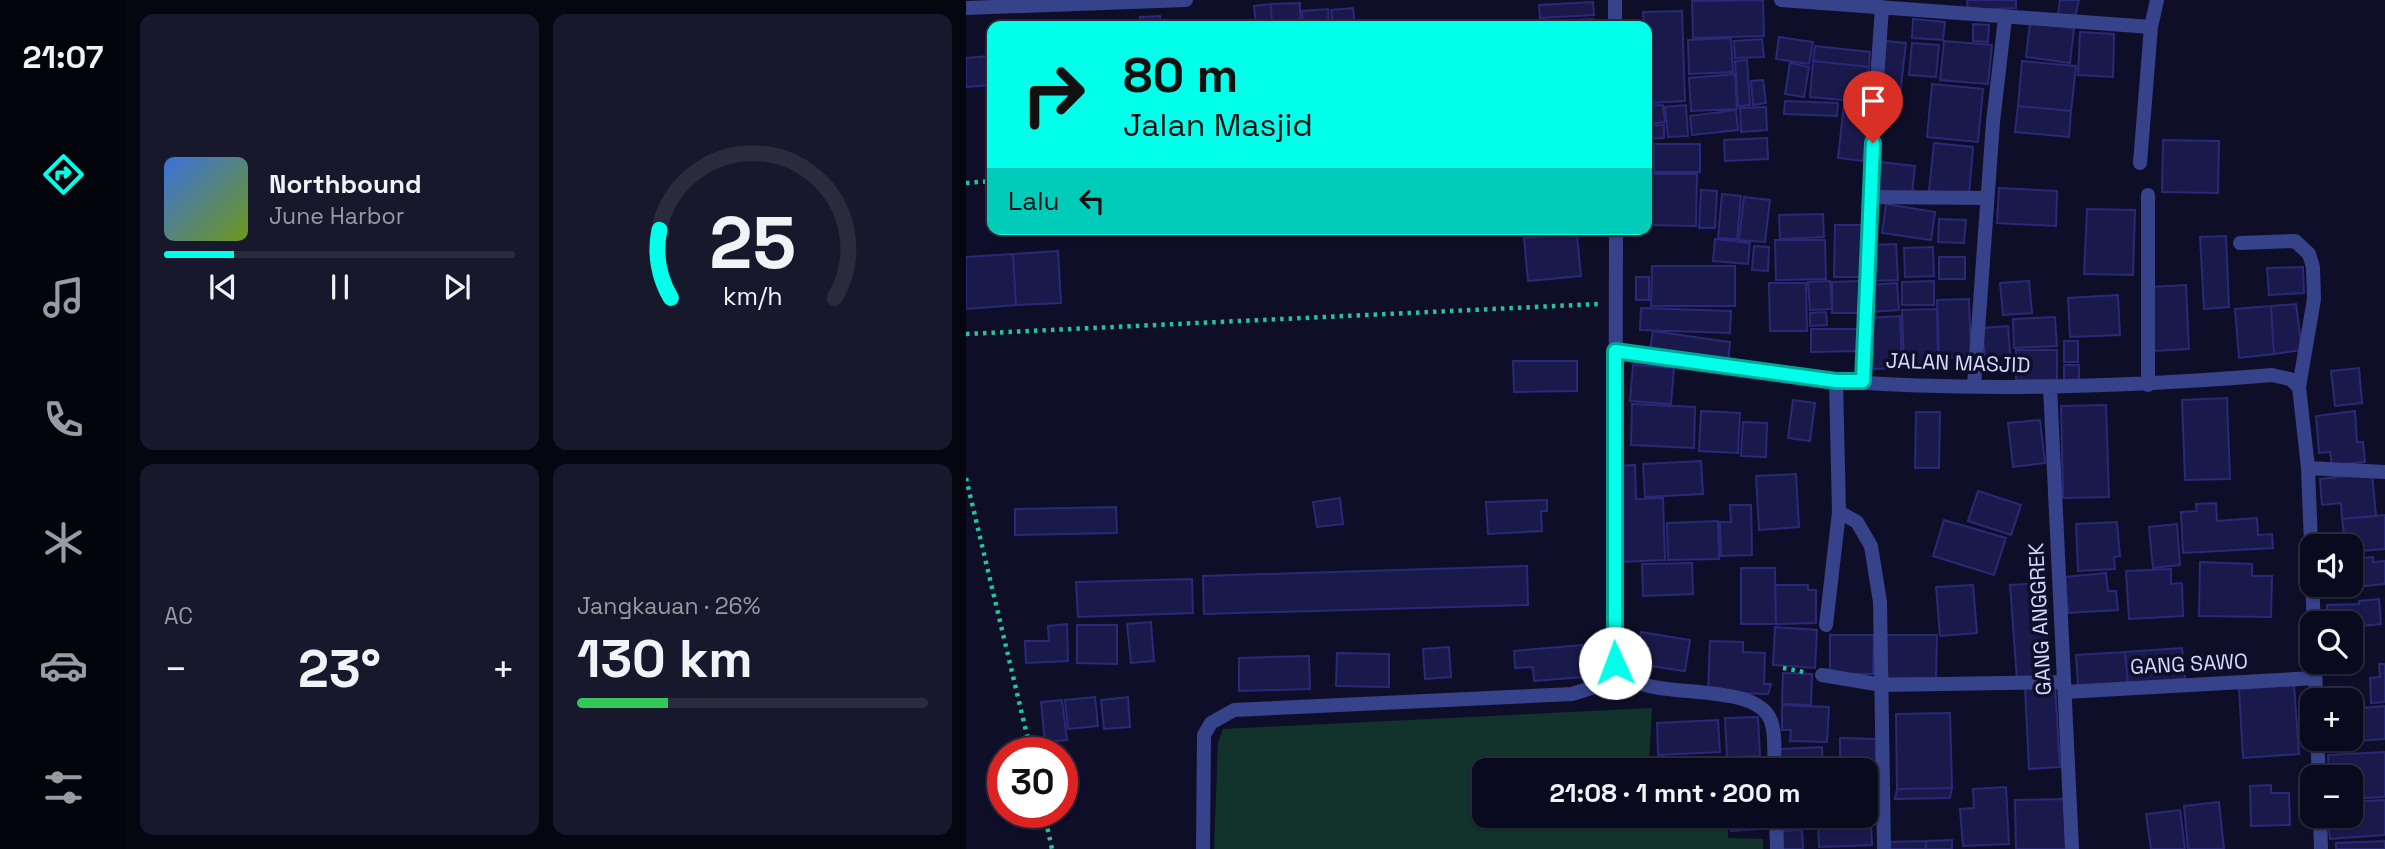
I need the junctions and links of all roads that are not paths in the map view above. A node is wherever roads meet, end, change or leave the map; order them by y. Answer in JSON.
{"nodes":[{"id":1,"x":1186,"y":0,"type":"edge"},
{"id":2,"x":1615,"y":0,"type":"edge"},
{"id":3,"x":1781,"y":0,"type":"edge"},
{"id":4,"x":2157,"y":0,"type":"edge"},
{"id":5,"x":1882,"y":7,"type":"junction"},
{"id":6,"x":966,"y":8,"type":"edge"},
{"id":7,"x":2004,"y":18,"type":"junction"},
{"id":8,"x":1615,"y":21,"type":"edge"},
{"id":9,"x":2151,"y":27,"type":"junction"},
{"id":10,"x":2140,"y":163,"type":"dead end"},
{"id":11,"x":2148,"y":195,"type":"dead end"},
{"id":12,"x":1869,"y":197,"type":"junction"},
{"id":13,"x":1987,"y":198,"type":"junction"},
{"id":14,"x":1616,"y":235,"type":"edge"},
{"id":15,"x":2241,"y":243,"type":"dead end"},
{"id":16,"x":1615,"y":351,"type":"junction"},
{"id":17,"x":1836,"y":381,"type":"junction"},
{"id":18,"x":1863,"y":381,"type":"junction"},
{"id":19,"x":2148,"y":385,"type":"junction"},
{"id":20,"x":1974,"y":386,"type":"junction"},
{"id":21,"x":2050,"y":387,"type":"junction"},
{"id":22,"x":2299,"y":387,"type":"junction"},
{"id":23,"x":2308,"y":468,"type":"junction"},
{"id":24,"x":2385,"y":472,"type":"edge"},
{"id":25,"x":1839,"y":512,"type":"junction"},
{"id":26,"x":2311,"y":534,"type":"edge"},
{"id":27,"x":1826,"y":625,"type":"dead end"},
{"id":28,"x":2315,"y":674,"type":"edge"},
{"id":29,"x":1822,"y":675,"type":"dead end"},
{"id":30,"x":1626,"y":677,"type":"junction"},
{"id":31,"x":2315,"y":678,"type":"junction"},
{"id":32,"x":1882,"y":685,"type":"junction"},
{"id":33,"x":2065,"y":687,"type":"junction"},
{"id":34,"x":2315,"y":688,"type":"edge"},
{"id":35,"x":1773,"y":758,"type":"edge"},
{"id":36,"x":1776,"y":828,"type":"edge"},
{"id":37,"x":2320,"y":828,"type":"edge"},
{"id":38,"x":1203,"y":849,"type":"edge"},
{"id":39,"x":1777,"y":849,"type":"edge"},
{"id":40,"x":1884,"y":849,"type":"edge"},
{"id":41,"x":2071,"y":849,"type":"edge"},
{"id":42,"x":2321,"y":849,"type":"edge"}],
"edges":[{"from":1,"to":6,"type":"street"},
{"from":2,"to":8,"type":"street"},
{"from":3,"to":5,"type":"street"},
{"from":4,"to":9,"type":"street"},
{"from":5,"to":7,"type":"street"},
{"from":5,"to":12,"type":"street"},
{"from":7,"to":9,"type":"street"},
{"from":7,"to":13,"type":"street"},
{"from":9,"to":10,"type":"street"},
{"from":11,"to":19,"type":"street"},
{"from":12,"to":13,"type":"street"},
{"from":12,"to":18,"type":"street"},
{"from":13,"to":20,"type":"street"},
{"from":14,"to":16,"type":"street"},
{"from":15,"to":22,"type":"street"},
{"from":16,"to":17,"type":"street","name":"JALAN MASJID"},
{"from":16,"to":30,"type":"street"},
{"from":17,"to":18,"type":"street","name":"JALAN MASJID"},
{"from":17,"to":25,"type":"street"},
{"from":18,"to":20,"type":"street","name":"JALAN MASJID"},
{"from":19,"to":21,"type":"street","name":"JALAN MASJID"},
{"from":19,"to":22,"type":"street","name":"JALAN MASJID"},
{"from":20,"to":21,"type":"street","name":"JALAN MASJID"},
{"from":21,"to":33,"type":"street","name":"GANG ANGGREK"},
{"from":22,"to":23,"type":"street"},
{"from":23,"to":24,"type":"street"},
{"from":23,"to":26,"type":"street"},
{"from":25,"to":27,"type":"street"},
{"from":25,"to":32,"type":"street"},
{"from":28,"to":31,"type":"street"},
{"from":29,"to":32,"type":"street","name":"GANG SAWO"},
{"from":30,"to":35,"type":"street"},
{"from":30,"to":38,"type":"street"},
{"from":31,"to":33,"type":"street","name":"GANG SAWO"},
{"from":31,"to":34,"type":"street"},
{"from":32,"to":33,"type":"street","name":"GANG SAWO"},
{"from":32,"to":40,"type":"street"},
{"from":33,"to":41,"type":"street","name":"GANG ANGGREK"},
{"from":36,"to":39,"type":"street"},
{"from":37,"to":42,"type":"street"}]}
